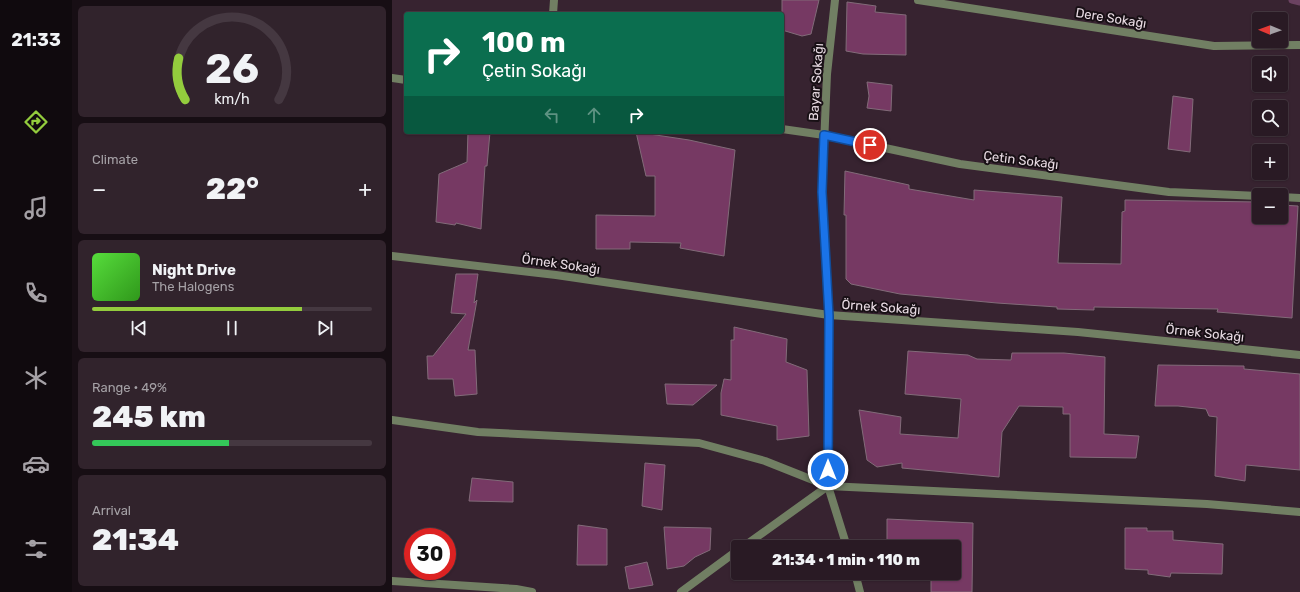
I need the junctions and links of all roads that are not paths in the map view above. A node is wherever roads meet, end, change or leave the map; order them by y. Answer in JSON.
{"nodes":[{"id":1,"x":554,"y":0,"type":"edge"},
{"id":2,"x":835,"y":0,"type":"edge"},
{"id":3,"x":918,"y":0,"type":"edge"},
{"id":4,"x":553,"y":12,"type":"edge"},
{"id":5,"x":1300,"y":45,"type":"edge"},
{"id":6,"x":392,"y":78,"type":"edge"},
{"id":7,"x":404,"y":80,"type":"edge"},
{"id":8,"x":784,"y":129,"type":"edge"},
{"id":9,"x":824,"y":135,"type":"junction"},
{"id":10,"x":1252,"y":196,"type":"edge"},
{"id":11,"x":1288,"y":197,"type":"edge"},
{"id":12,"x":1300,"y":198,"type":"edge"},
{"id":13,"x":392,"y":256,"type":"edge"},
{"id":14,"x":829,"y":316,"type":"junction"},
{"id":15,"x":1300,"y":355,"type":"edge"},
{"id":16,"x":392,"y":420,"type":"edge"},
{"id":17,"x":828,"y":486,"type":"junction"},
{"id":18,"x":1300,"y":512,"type":"edge"},
{"id":19,"x":753,"y":540,"type":"edge"},
{"id":20,"x":845,"y":540,"type":"edge"},
{"id":21,"x":731,"y":555,"type":"edge"},
{"id":22,"x":857,"y":580,"type":"edge"},
{"id":23,"x":392,"y":581,"type":"edge"},
{"id":24,"x":532,"y":592,"type":"edge"},
{"id":25,"x":680,"y":592,"type":"edge"},
{"id":26,"x":860,"y":592,"type":"edge"}],
"edges":[{"from":1,"to":4,"type":"street"},
{"from":2,"to":9,"type":"street","name":"Bayar Sokağı"},
{"from":3,"to":5,"type":"street","name":"Dere Sokağı"},
{"from":6,"to":7,"type":"street"},
{"from":8,"to":9,"type":"street","name":"Çetin Sokağı"},
{"from":9,"to":10,"type":"street","name":"Çetin Sokağı"},
{"from":9,"to":14,"type":"street","name":"Bayar Sokağı"},
{"from":11,"to":12,"type":"street"},
{"from":13,"to":14,"type":"street","name":"Örnek Sokağı"},
{"from":14,"to":15,"type":"street","name":"Örnek Sokağı"},
{"from":14,"to":17,"type":"street","name":"Bayar Sokağı"},
{"from":16,"to":17,"type":"street"},
{"from":17,"to":18,"type":"street"},
{"from":17,"to":19,"type":"street"},
{"from":17,"to":20,"type":"street","name":"Bayar Sokağı"},
{"from":21,"to":25,"type":"street"},
{"from":22,"to":26,"type":"street"},
{"from":23,"to":24,"type":"street"}]}
